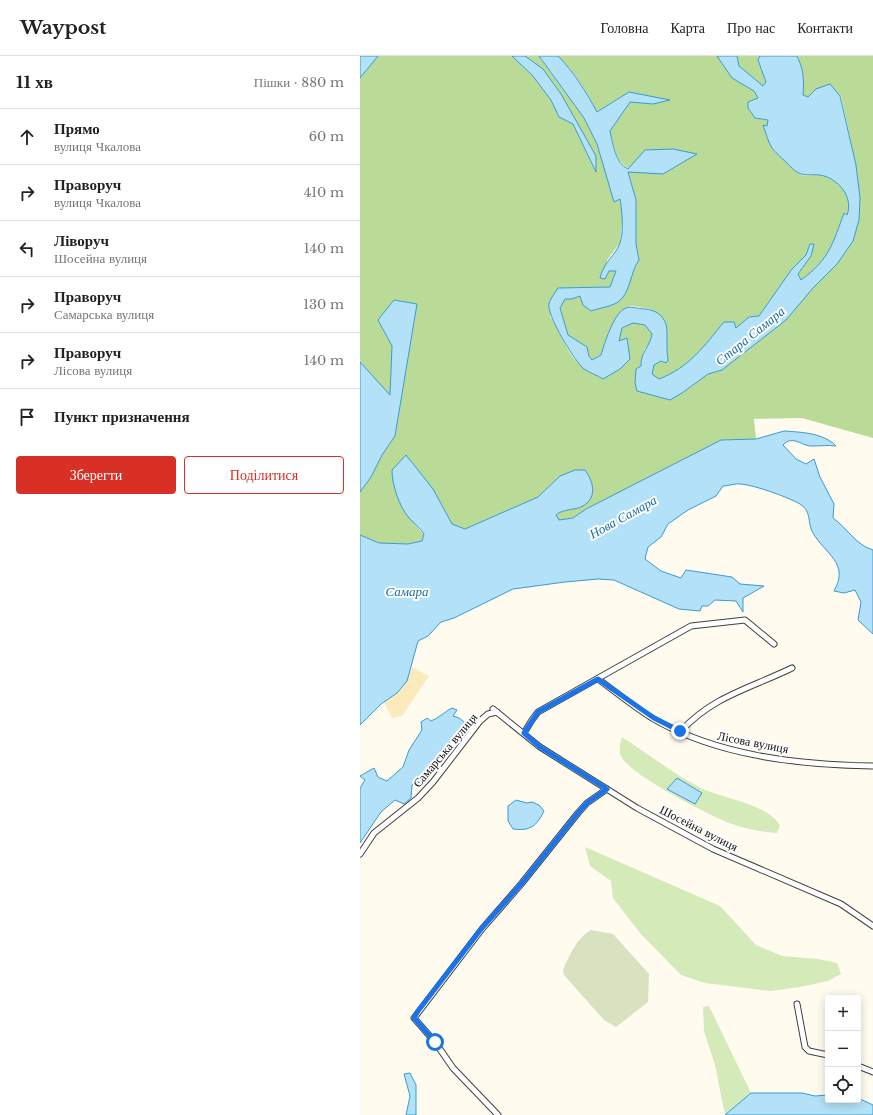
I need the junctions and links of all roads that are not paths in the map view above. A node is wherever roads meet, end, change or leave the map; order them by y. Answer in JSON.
{"nodes":[{"id":1,"x":774,"y":644,"type":"dead end"},
{"id":2,"x":792,"y":668,"type":"dead end"},
{"id":3,"x":598,"y":679,"type":"junction"},
{"id":4,"x":495,"y":711,"type":"joint"},
{"id":5,"x":680,"y":731,"type":"junction"},
{"id":6,"x":524,"y":733,"type":"junction"},
{"id":7,"x":873,"y":766,"type":"edge"},
{"id":8,"x":607,"y":789,"type":"junction"},
{"id":9,"x":360,"y":854,"type":"edge"},
{"id":10,"x":873,"y":926,"type":"edge"},
{"id":11,"x":797,"y":1004,"type":"dead end"},
{"id":12,"x":825,"y":1054,"type":"edge"},
{"id":13,"x":860,"y":1067,"type":"edge"},
{"id":14,"x":873,"y":1072,"type":"edge"},
{"id":15,"x":498,"y":1115,"type":"edge"}],
"edges":[{"from":1,"to":3,"type":"street"},
{"from":2,"to":5,"type":"street"},
{"from":3,"to":5,"type":"street","name":"Лісова вулиця"},
{"from":3,"to":6,"type":"street"},
{"from":4,"to":6,"type":"street","name":"Шосейна вулиця"},
{"from":4,"to":9,"type":"street","name":"Самарська вулиця"},
{"from":5,"to":7,"type":"street","name":"Лісова вулиця"},
{"from":6,"to":8,"type":"street","name":"Шосейна вулиця"},
{"from":8,"to":10,"type":"street","name":"Шосейна вулиця"},
{"from":8,"to":15,"type":"street"},
{"from":11,"to":12,"type":"street"},
{"from":13,"to":14,"type":"street"}]}
